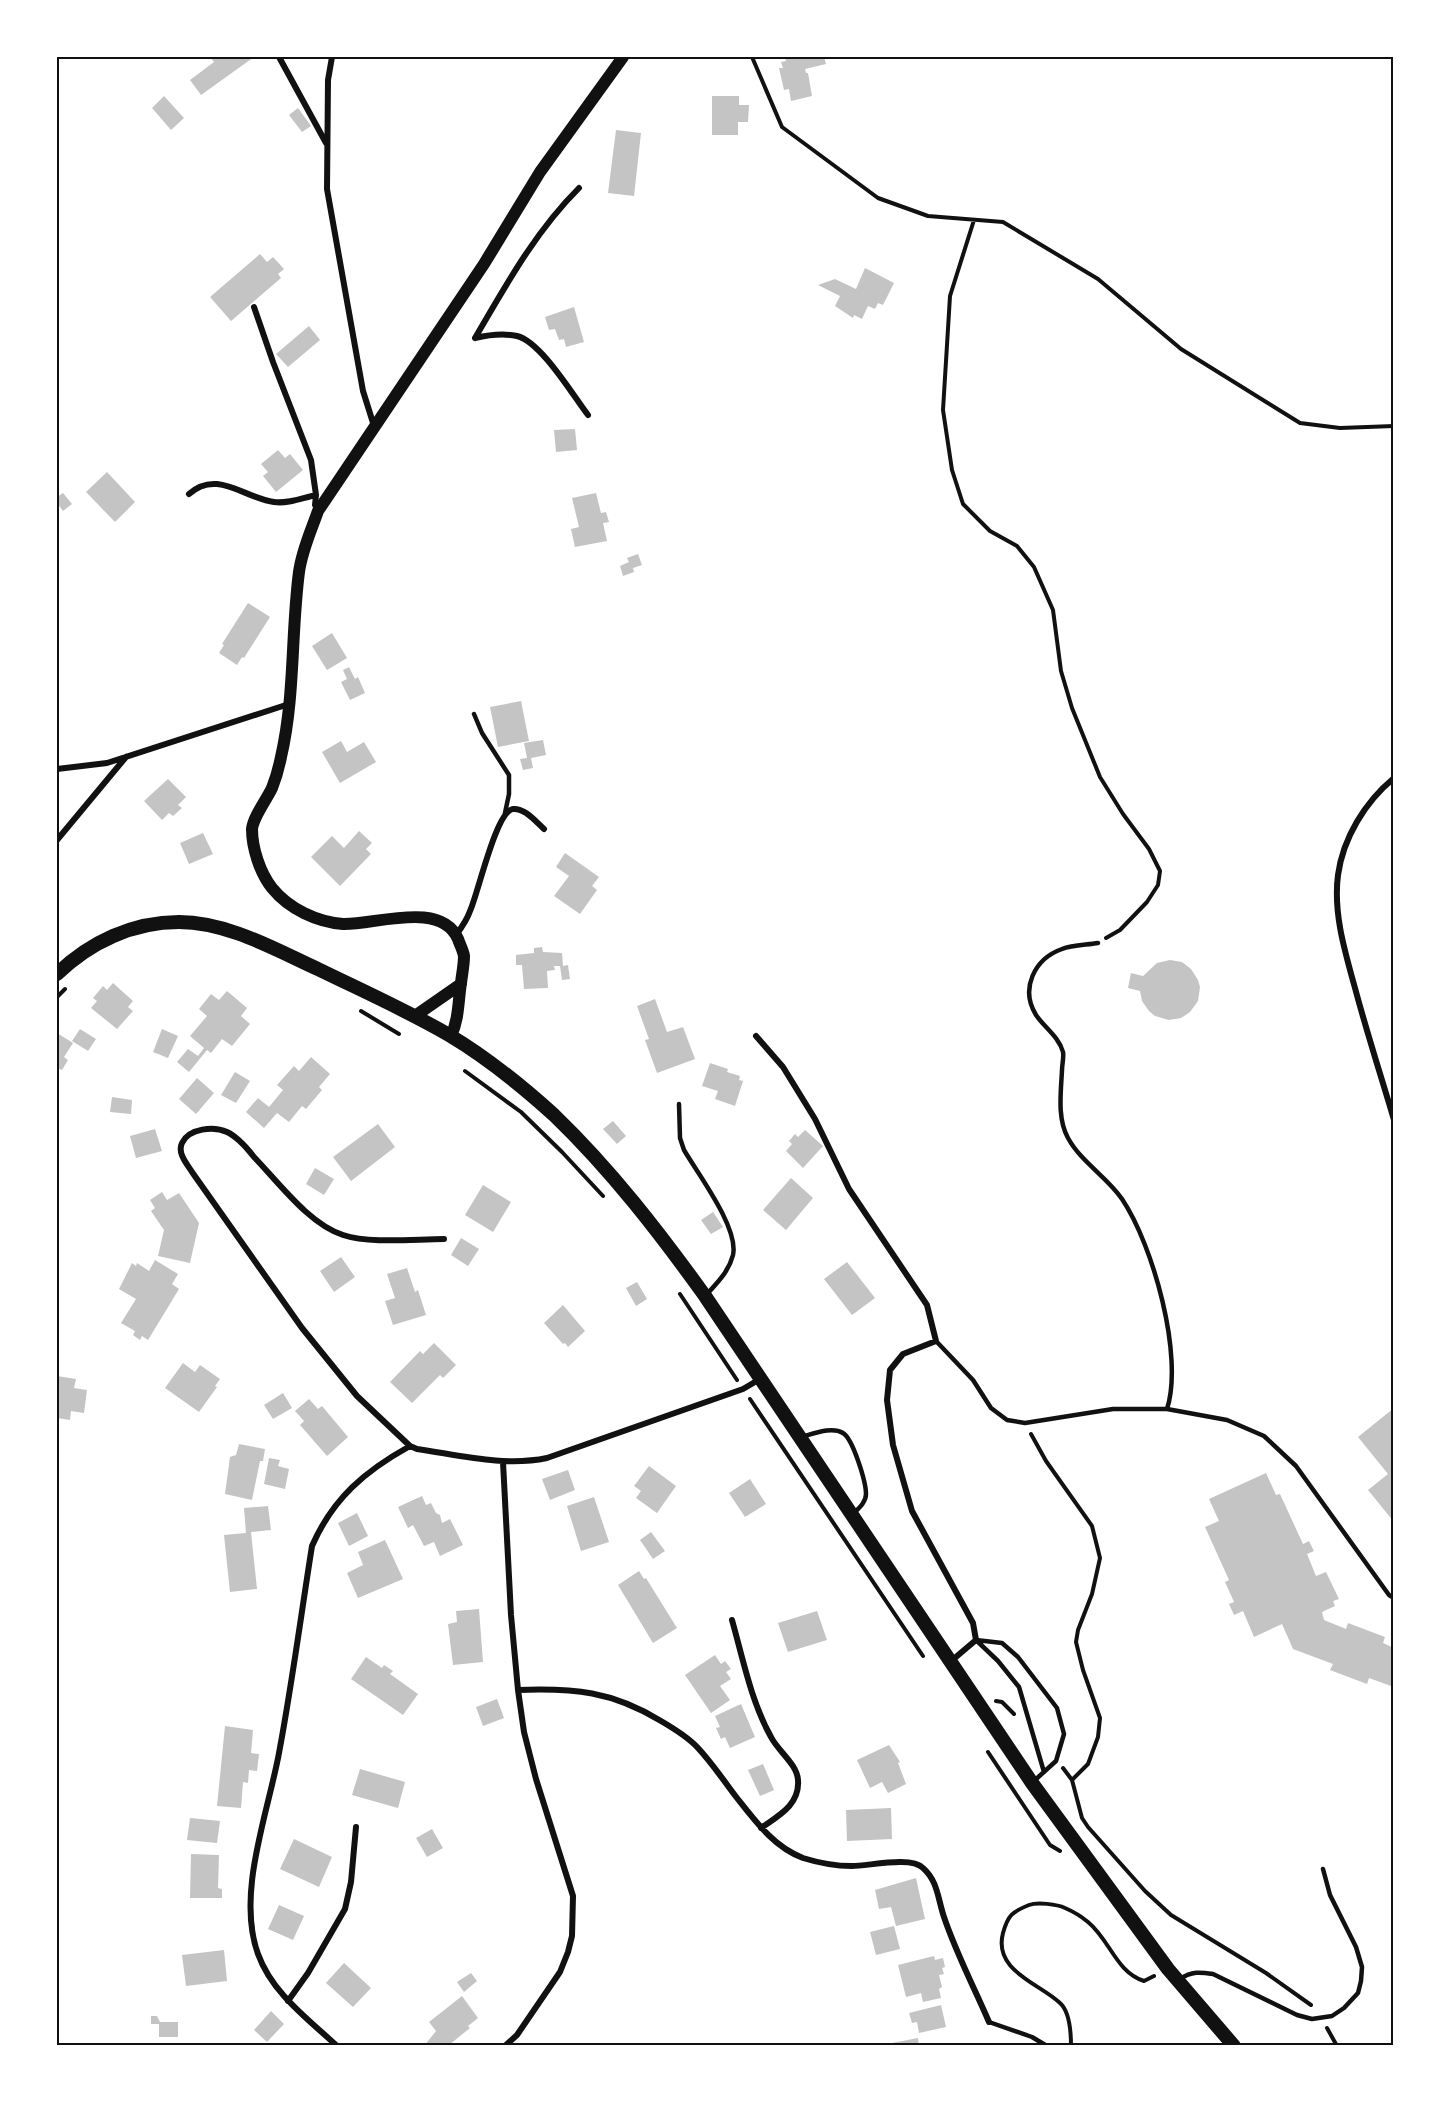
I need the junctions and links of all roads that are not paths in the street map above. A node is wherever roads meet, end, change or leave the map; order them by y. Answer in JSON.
{"nodes":[{"id":1,"x":279,"y":57,"type":"edge"},
{"id":2,"x":333,"y":57,"type":"edge"},
{"id":3,"x":623,"y":57,"type":"edge"},
{"id":4,"x":326,"y":143,"type":"junction"},
{"id":5,"x":579,"y":188,"type":"dead end"},
{"id":6,"x":254,"y":307,"type":"dead end"},
{"id":7,"x":588,"y":415,"type":"dead end"},
{"id":8,"x":374,"y":426,"type":"junction"},
{"id":9,"x":189,"y":494,"type":"dead end"},
{"id":10,"x":316,"y":495,"type":"junction"},
{"id":11,"x":318,"y":511,"type":"junction"},
{"id":12,"x":289,"y":704,"type":"junction"},
{"id":13,"x":474,"y":714,"type":"dead end"},
{"id":14,"x":126,"y":757,"type":"junction"},
{"id":15,"x":57,"y":769,"type":"edge"},
{"id":16,"x":1394,"y":778,"type":"edge"},
{"id":17,"x":505,"y":813,"type":"junction"},
{"id":18,"x":544,"y":829,"type":"dead end"},
{"id":19,"x":57,"y":840,"type":"edge"},
{"id":20,"x":456,"y":935,"type":"junction"},
{"id":21,"x":1098,"y":943,"type":"road end"},
{"id":22,"x":57,"y":974,"type":"edge"},
{"id":23,"x":461,"y":984,"type":"junction"},
{"id":24,"x":415,"y":1016,"type":"junction"},
{"id":25,"x":451,"y":1036,"type":"junction"},
{"id":26,"x":756,"y":1036,"type":"dead end"},
{"id":27,"x":679,"y":1104,"type":"dead end"},
{"id":28,"x":1394,"y":1120,"type":"edge"},
{"id":29,"x":444,"y":1239,"type":"dead end"},
{"id":30,"x":705,"y":1296,"type":"junction"},
{"id":31,"x":936,"y":1341,"type":"junction"},
{"id":32,"x":760,"y":1378,"type":"junction"},
{"id":33,"x":1167,"y":1409,"type":"junction"},
{"id":34,"x":800,"y":1438,"type":"junction"},
{"id":35,"x":410,"y":1446,"type":"junction"},
{"id":36,"x":503,"y":1462,"type":"junction"},
{"id":37,"x":852,"y":1515,"type":"junction"},
{"id":38,"x":1394,"y":1598,"type":"edge"},
{"id":39,"x":732,"y":1620,"type":"dead end"},
{"id":40,"x":976,"y":1640,"type":"junction"},
{"id":41,"x":950,"y":1662,"type":"junction"},
{"id":42,"x":518,"y":1690,"type":"junction"},
{"id":43,"x":1044,"y":1772,"type":"junction"},
{"id":44,"x":1032,"y":1783,"type":"junction"},
{"id":45,"x":356,"y":1827,"type":"dead end"},
{"id":46,"x":761,"y":1828,"type":"junction"},
{"id":47,"x":1323,"y":1869,"type":"dead end"},
{"id":48,"x":1178,"y":1981,"type":"junction"},
{"id":49,"x":288,"y":2001,"type":"junction"},
{"id":50,"x":989,"y":2022,"type":"joint"},
{"id":51,"x":337,"y":2046,"type":"edge"},
{"id":52,"x":506,"y":2046,"type":"edge"},
{"id":53,"x":1047,"y":2046,"type":"edge"},
{"id":54,"x":1234,"y":2046,"type":"edge"}],
"edges":[{"from":1,"to":4,"type":"street"},
{"from":2,"to":4,"type":"street"},
{"from":3,"to":8,"type":"main road"},
{"from":4,"to":8,"type":"street"},
{"from":5,"to":7,"type":"street"},
{"from":6,"to":10,"type":"street"},
{"from":8,"to":11,"type":"main road"},
{"from":9,"to":10,"type":"street"},
{"from":10,"to":11,"type":"street"},
{"from":11,"to":12,"type":"main road"},
{"from":12,"to":14,"type":"street"},
{"from":12,"to":20,"type":"main road"},
{"from":13,"to":17,"type":"lane"},
{"from":14,"to":15,"type":"street"},
{"from":14,"to":19,"type":"street"},
{"from":16,"to":28,"type":"street"},
{"from":17,"to":18,"type":"street"},
{"from":17,"to":20,"type":"street"},
{"from":20,"to":23,"type":"main road"},
{"from":21,"to":33,"type":"lane"},
{"from":22,"to":24,"type":"main road"},
{"from":23,"to":24,"type":"main road"},
{"from":23,"to":25,"type":"main road"},
{"from":24,"to":25,"type":"main road"},
{"from":25,"to":30,"type":"main road"},
{"from":26,"to":31,"type":"street"},
{"from":27,"to":30,"type":"lane"},
{"from":29,"to":35,"type":"street"},
{"from":30,"to":32,"type":"main road"},
{"from":31,"to":33,"type":"lane"},
{"from":31,"to":40,"type":"street"},
{"from":32,"to":34,"type":"main road"},
{"from":32,"to":36,"type":"street"},
{"from":33,"to":38,"type":"lane"},
{"from":34,"to":37,"type":"main road"},
{"from":34,"to":37,"type":"lane"},
{"from":35,"to":36,"type":"street"},
{"from":35,"to":49,"type":"street"},
{"from":36,"to":42,"type":"street"},
{"from":37,"to":41,"type":"main road"},
{"from":39,"to":46,"type":"street"},
{"from":40,"to":41,"type":"street"},
{"from":40,"to":43,"type":"lane"},
{"from":40,"to":43,"type":"lane"},
{"from":41,"to":44,"type":"main road"},
{"from":42,"to":46,"type":"street"},
{"from":42,"to":52,"type":"street"},
{"from":43,"to":44,"type":"lane"},
{"from":44,"to":48,"type":"main road"},
{"from":45,"to":49,"type":"street"},
{"from":46,"to":50,"type":"street"},
{"from":47,"to":48,"type":"lane"},
{"from":48,"to":54,"type":"main road"},
{"from":49,"to":51,"type":"street"},
{"from":50,"to":53,"type":"lane"}]}
